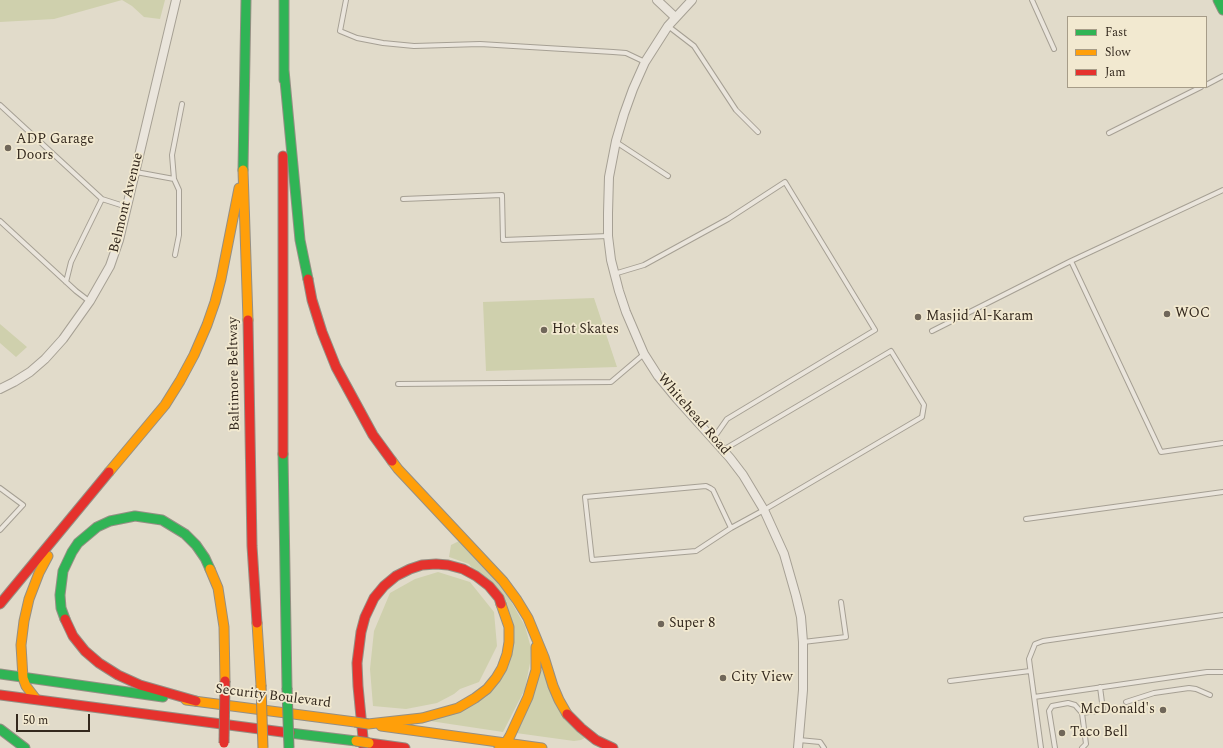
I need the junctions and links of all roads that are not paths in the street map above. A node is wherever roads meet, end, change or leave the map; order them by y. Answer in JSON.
{"nodes":[{"id":1,"x":176,"y":0,"type":"edge"},
{"id":2,"x":246,"y":0,"type":"edge"},
{"id":3,"x":284,"y":0,"type":"edge"},
{"id":4,"x":346,"y":0,"type":"edge"},
{"id":5,"x":657,"y":0,"type":"edge"},
{"id":6,"x":692,"y":0,"type":"edge"},
{"id":7,"x":1032,"y":0,"type":"edge"},
{"id":8,"x":1219,"y":0,"type":"edge"},
{"id":9,"x":1223,"y":10,"type":"edge"},
{"id":10,"x":675,"y":17,"type":"junction"},
{"id":11,"x":668,"y":26,"type":"junction"},
{"id":12,"x":1054,"y":49,"type":"dead end"},
{"id":13,"x":645,"y":62,"type":"junction"},
{"id":14,"x":284,"y":70,"type":"junction"},
{"id":15,"x":1223,"y":76,"type":"edge"},
{"id":16,"x":1207,"y":84,"type":"edge"},
{"id":17,"x":1199,"y":88,"type":"edge"},
{"id":18,"x":182,"y":104,"type":"dead end"},
{"id":19,"x":0,"y":105,"type":"edge"},
{"id":20,"x":758,"y":132,"type":"dead end"},
{"id":21,"x":1109,"y":133,"type":"dead end"},
{"id":22,"x":616,"y":141,"type":"junction"},
{"id":23,"x":243,"y":168,"type":"junction"},
{"id":24,"x":135,"y":172,"type":"junction"},
{"id":25,"x":668,"y":176,"type":"dead end"},
{"id":26,"x":174,"y":179,"type":"junction"},
{"id":27,"x":1223,"y":190,"type":"edge"},
{"id":28,"x":102,"y":199,"type":"junction"},
{"id":29,"x":403,"y":199,"type":"dead end"},
{"id":30,"x":127,"y":207,"type":"junction"},
{"id":31,"x":0,"y":221,"type":"edge"},
{"id":32,"x":608,"y":236,"type":"junction"},
{"id":33,"x":174,"y":255,"type":"dead end"},
{"id":34,"x":1071,"y":262,"type":"junction"},
{"id":35,"x":614,"y":274,"type":"junction"},
{"id":36,"x":66,"y":282,"type":"junction"},
{"id":37,"x":90,"y":301,"type":"junction"},
{"id":38,"x":932,"y":331,"type":"dead end"},
{"id":39,"x":644,"y":354,"type":"junction"},
{"id":40,"x":398,"y":384,"type":"dead end"},
{"id":41,"x":0,"y":389,"type":"edge"},
{"id":42,"x":713,"y":439,"type":"junction"},
{"id":43,"x":1223,"y":443,"type":"edge"},
{"id":44,"x":723,"y":450,"type":"junction"},
{"id":45,"x":0,"y":488,"type":"edge"},
{"id":46,"x":1223,"y":492,"type":"edge"},
{"id":47,"x":764,"y":510,"type":"junction"},
{"id":48,"x":1026,"y":520,"type":"dead end"},
{"id":49,"x":731,"y":528,"type":"junction"},
{"id":50,"x":62,"y":529,"type":"junction"},
{"id":51,"x":0,"y":530,"type":"edge"},
{"id":52,"x":841,"y":602,"type":"dead end"},
{"id":53,"x":0,"y":604,"type":"edge"},
{"id":54,"x":1223,"y":615,"type":"edge"},
{"id":55,"x":536,"y":638,"type":"junction"},
{"id":56,"x":803,"y":642,"type":"junction"},
{"id":57,"x":1030,"y":672,"type":"junction"},
{"id":58,"x":1223,"y":672,"type":"edge"},
{"id":59,"x":0,"y":674,"type":"edge"},
{"id":60,"x":23,"y":678,"type":"junction"},
{"id":61,"x":0,"y":682,"type":"edge"},
{"id":62,"x":950,"y":682,"type":"dead end"},
{"id":63,"x":1100,"y":687,"type":"junction"},
{"id":64,"x":0,"y":695,"type":"edge"},
{"id":65,"x":1210,"y":695,"type":"dead end"},
{"id":66,"x":1034,"y":696,"type":"junction"},
{"id":67,"x":36,"y":699,"type":"junction"},
{"id":68,"x":196,"y":701,"type":"junction"},
{"id":69,"x":1126,"y":702,"type":"dead end"},
{"id":70,"x":1082,"y":713,"type":"junction"},
{"id":71,"x":368,"y":724,"type":"junction"},
{"id":72,"x":0,"y":729,"type":"edge"},
{"id":73,"x":798,"y":744,"type":"edge"},
{"id":74,"x":367,"y":745,"type":"edge"},
{"id":75,"x":224,"y":746,"type":"edge"},
{"id":76,"x":502,"y":746,"type":"edge"},
{"id":77,"x":25,"y":748,"type":"edge"},
{"id":78,"x":263,"y":748,"type":"edge"},
{"id":79,"x":289,"y":748,"type":"edge"},
{"id":80,"x":405,"y":748,"type":"edge"},
{"id":81,"x":542,"y":748,"type":"edge"},
{"id":82,"x":613,"y":748,"type":"edge"},
{"id":83,"x":824,"y":748,"type":"edge"},
{"id":84,"x":1042,"y":748,"type":"edge"},
{"id":85,"x":1055,"y":748,"type":"edge"},
{"id":86,"x":1082,"y":748,"type":"edge"}],
"edges":[{"from":1,"to":24,"type":"street","name":"Belmont Avenue"},
{"from":2,"to":23,"type":"main road","name":"Baltimore Beltway"},
{"from":3,"to":14,"type":"main road"},
{"from":4,"to":13,"type":"lane"},
{"from":5,"to":10,"type":"street"},
{"from":6,"to":10,"type":"street","name":"Whitehead Road"},
{"from":7,"to":12,"type":"lane"},
{"from":8,"to":9,"type":"main road"},
{"from":10,"to":11,"type":"street","name":"Whitehead Road"},
{"from":11,"to":13,"type":"street","name":"Whitehead Road"},
{"from":11,"to":20,"type":"lane"},
{"from":13,"to":22,"type":"street","name":"Whitehead Road"},
{"from":14,"to":55,"type":"main road"},
{"from":14,"to":79,"type":"main road","bridge":true},
{"from":15,"to":16,"type":"lane"},
{"from":17,"to":21,"type":"lane"},
{"from":18,"to":26,"type":"lane"},
{"from":19,"to":28,"type":"lane"},
{"from":22,"to":25,"type":"lane"},
{"from":22,"to":32,"type":"street","name":"Whitehead Road"},
{"from":23,"to":50,"type":"main road"},
{"from":23,"to":78,"type":"main road","name":"Baltimore Beltway","bridge":true},
{"from":24,"to":26,"type":"lane"},
{"from":24,"to":30,"type":"street","name":"Belmont Avenue"},
{"from":26,"to":33,"type":"lane"},
{"from":27,"to":34,"type":"lane"},
{"from":28,"to":30,"type":"lane"},
{"from":28,"to":36,"type":"lane"},
{"from":29,"to":32,"type":"lane"},
{"from":30,"to":37,"type":"street","name":"Belmont Avenue"},
{"from":31,"to":36,"type":"lane"},
{"from":32,"to":35,"type":"street","name":"Whitehead Road"},
{"from":34,"to":38,"type":"lane"},
{"from":34,"to":43,"type":"lane"},
{"from":35,"to":39,"type":"street","name":"Whitehead Road"},
{"from":35,"to":42,"type":"lane"},
{"from":36,"to":37,"type":"lane"},
{"from":37,"to":41,"type":"street","name":"Belmont Avenue"},
{"from":39,"to":40,"type":"lane"},
{"from":39,"to":42,"type":"street","name":"Whitehead Road"},
{"from":42,"to":44,"type":"street","name":"Whitehead Road"},
{"from":44,"to":47,"type":"street","name":"Whitehead Road"},
{"from":44,"to":47,"type":"lane"},
{"from":45,"to":51,"type":"lane"},
{"from":46,"to":48,"type":"lane"},
{"from":47,"to":49,"type":"lane"},
{"from":47,"to":56,"type":"street","name":"Whitehead Road"},
{"from":49,"to":49,"type":"lane"},
{"from":50,"to":53,"type":"main road"},
{"from":50,"to":60,"type":"main road"},
{"from":52,"to":56,"type":"lane"},
{"from":54,"to":57,"type":"lane"},
{"from":55,"to":76,"type":"main road"},
{"from":55,"to":82,"type":"main road"},
{"from":56,"to":73,"type":"street","name":"Whitehead Road"},
{"from":57,"to":62,"type":"lane"},
{"from":57,"to":66,"type":"lane"},
{"from":58,"to":63,"type":"lane"},
{"from":59,"to":60,"type":"main road","name":"Security Boulevard"},
{"from":60,"to":61,"type":"main road"},
{"from":60,"to":67,"type":"main road"},
{"from":60,"to":68,"type":"main road","name":"Security Boulevard"},
{"from":63,"to":66,"type":"lane"},
{"from":63,"to":70,"type":"lane"},
{"from":64,"to":67,"type":"main road"},
{"from":65,"to":69,"type":"lane"},
{"from":66,"to":84,"type":"lane"},
{"from":67,"to":74,"type":"main road","bridge":true},
{"from":68,"to":71,"type":"main road","name":"Security Boulevard","bridge":true},
{"from":68,"to":75,"type":"main road","bridge":true},
{"from":70,"to":85,"type":"lane"},
{"from":70,"to":86,"type":"lane"},
{"from":71,"to":74,"type":"main road"},
{"from":71,"to":76,"type":"main road","name":"Security Boulevard"},
{"from":72,"to":77,"type":"main road"},
{"from":73,"to":83,"type":"lane"},
{"from":74,"to":80,"type":"main road"},
{"from":76,"to":81,"type":"main road","name":"Security Boulevard"}]}
